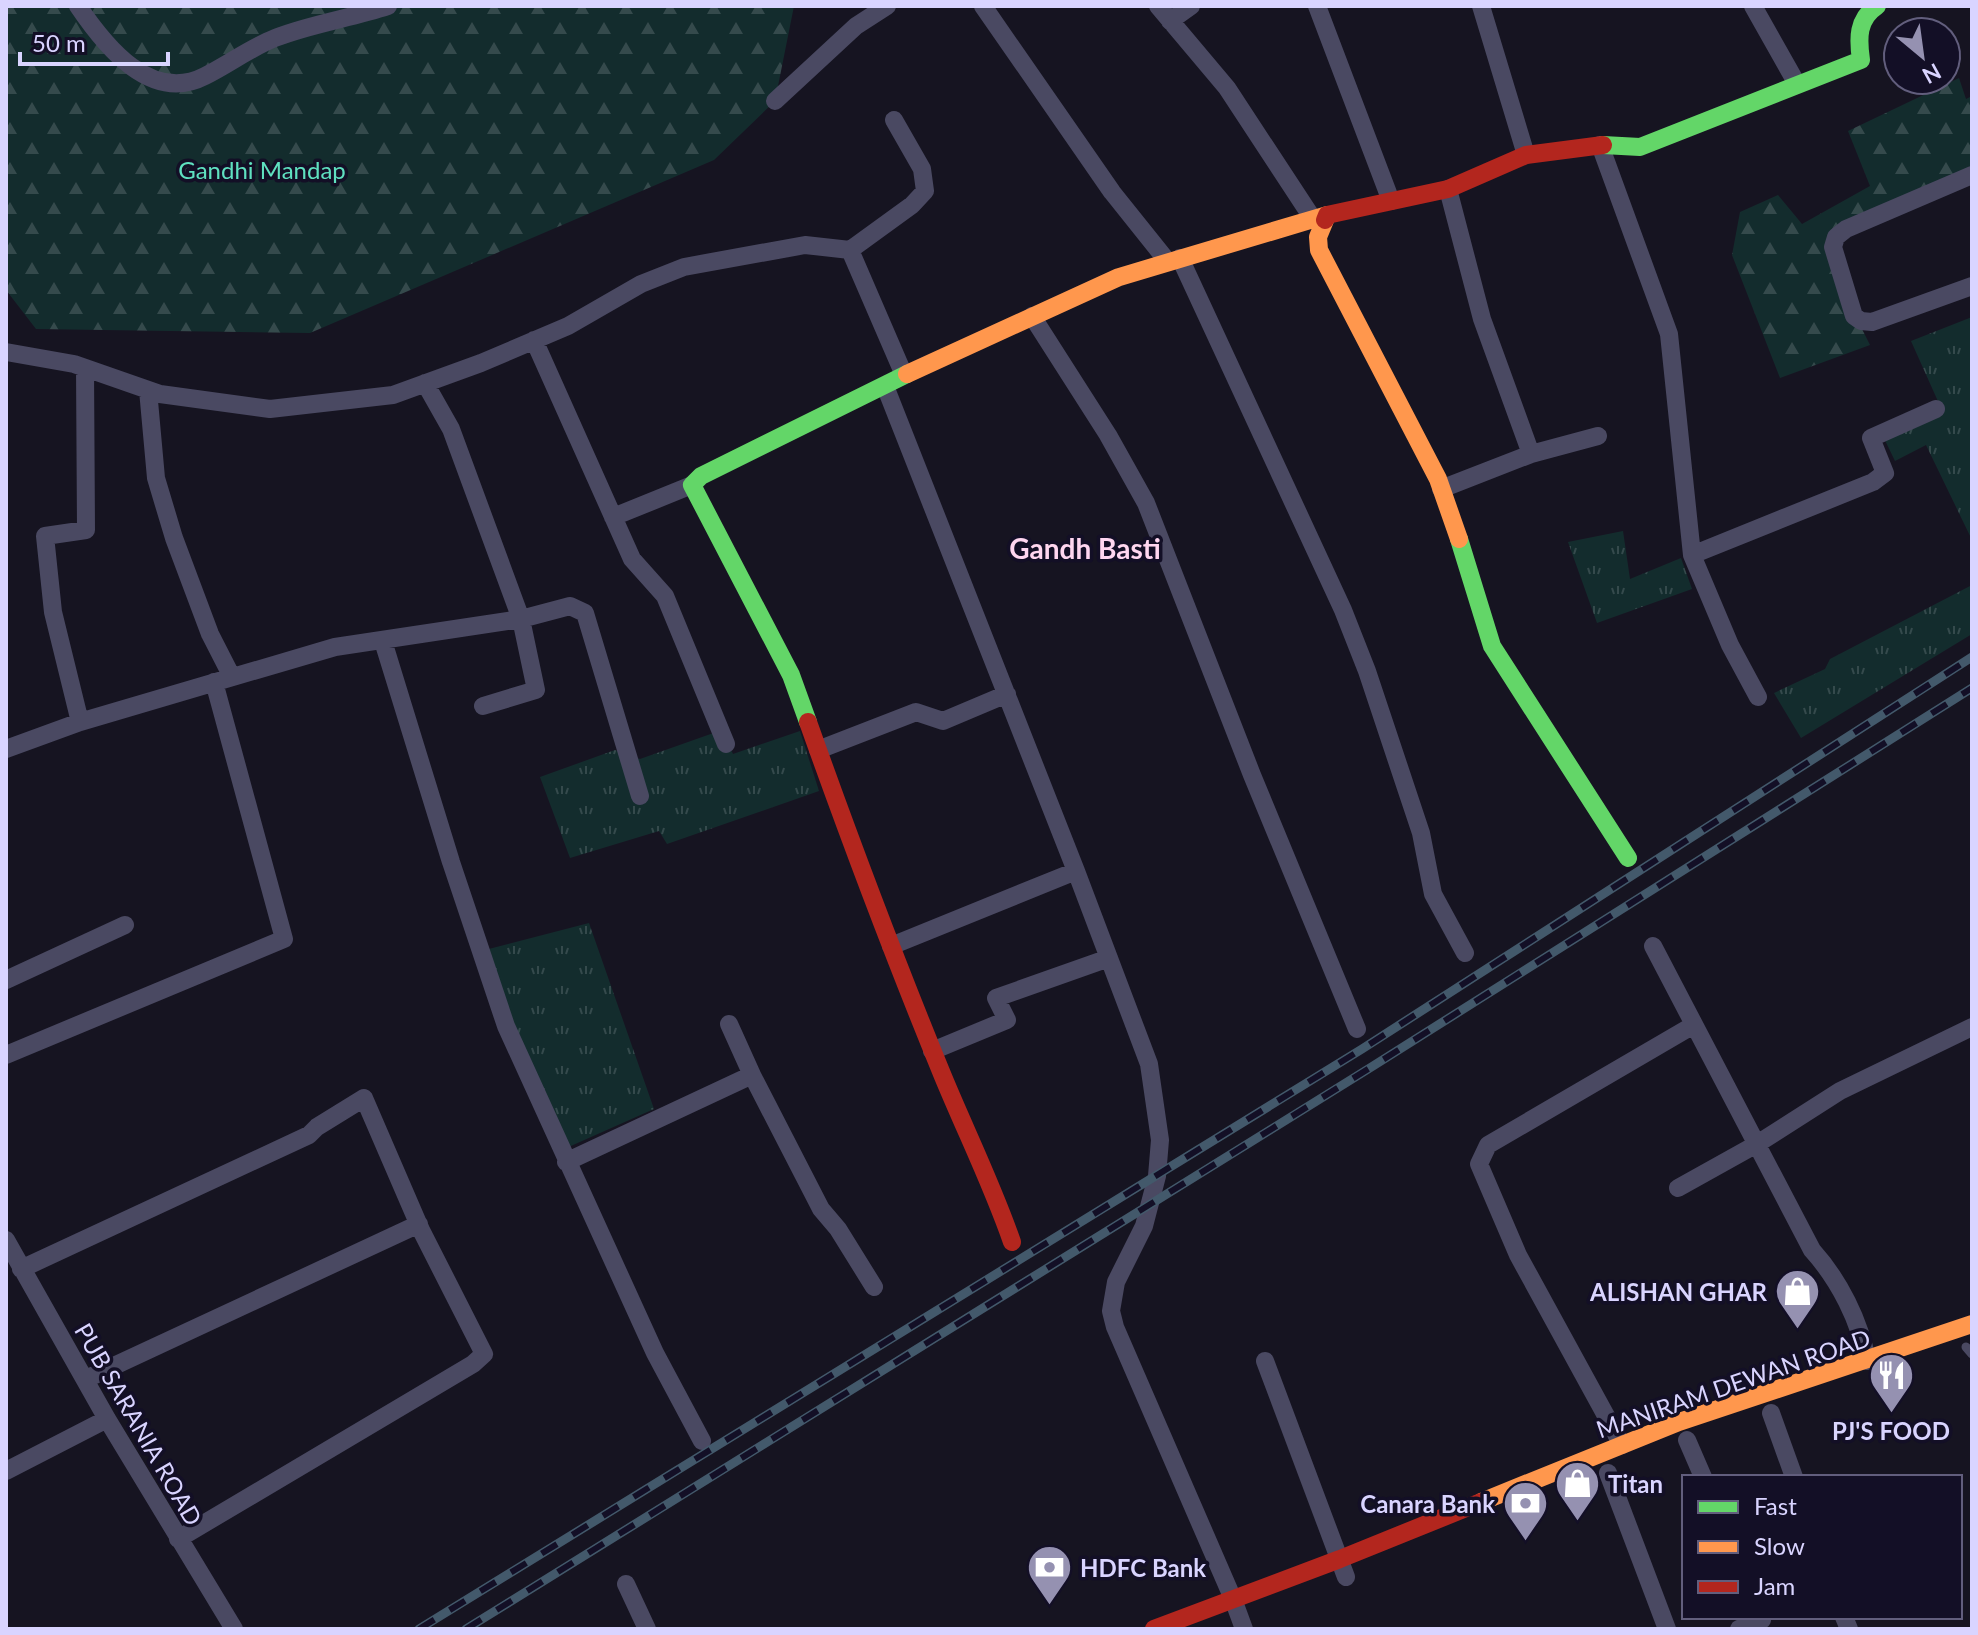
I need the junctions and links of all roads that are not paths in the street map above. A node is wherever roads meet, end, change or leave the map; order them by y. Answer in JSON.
{"nodes":[{"id":1,"x":78,"y":6,"type":"edge"},
{"id":2,"x":388,"y":6,"type":"edge"},
{"id":3,"x":887,"y":6,"type":"edge"},
{"id":4,"x":983,"y":6,"type":"edge"},
{"id":5,"x":1191,"y":6,"type":"edge"},
{"id":6,"x":1317,"y":6,"type":"edge"},
{"id":7,"x":1481,"y":6,"type":"edge"},
{"id":8,"x":1753,"y":6,"type":"edge"},
{"id":9,"x":1877,"y":6,"type":"edge"},
{"id":10,"x":1164,"y":13,"type":"edge"},
{"id":11,"x":1797,"y":84,"type":"junction"},
{"id":12,"x":775,"y":101,"type":"dead end"},
{"id":13,"x":894,"y":120,"type":"dead end"},
{"id":14,"x":1600,"y":145,"type":"junction"},
{"id":15,"x":1526,"y":155,"type":"junction"},
{"id":16,"x":1972,"y":175,"type":"edge"},
{"id":17,"x":1448,"y":189,"type":"junction"},
{"id":18,"x":1391,"y":201,"type":"junction"},
{"id":19,"x":1320,"y":217,"type":"junction"},
{"id":20,"x":850,"y":250,"type":"junction"},
{"id":21,"x":1174,"y":260,"type":"junction"},
{"id":22,"x":1972,"y":286,"type":"edge"},
{"id":23,"x":1032,"y":316,"type":"junction"},
{"id":24,"x":534,"y":340,"type":"junction"},
{"id":25,"x":6,"y":352,"type":"edge"},
{"id":26,"x":85,"y":368,"type":"junction"},
{"id":27,"x":904,"y":375,"type":"junction"},
{"id":28,"x":425,"y":383,"type":"junction"},
{"id":29,"x":885,"y":386,"type":"junction"},
{"id":30,"x":148,"y":390,"type":"junction"},
{"id":31,"x":1936,"y":409,"type":"dead end"},
{"id":32,"x":1598,"y":436,"type":"dead end"},
{"id":33,"x":1531,"y":454,"type":"junction"},
{"id":34,"x":692,"y":485,"type":"junction"},
{"id":35,"x":1441,"y":489,"type":"junction"},
{"id":36,"x":613,"y":517,"type":"junction"},
{"id":37,"x":1692,"y":555,"type":"junction"},
{"id":38,"x":521,"y":619,"type":"junction"},
{"id":39,"x":383,"y":641,"type":"junction"},
{"id":40,"x":223,"y":679,"type":"junction"},
{"id":41,"x":1007,"y":694,"type":"junction"},
{"id":42,"x":1758,"y":697,"type":"dead end"},
{"id":43,"x":483,"y":706,"type":"dead end"},
{"id":44,"x":80,"y":722,"type":"junction"},
{"id":45,"x":726,"y":744,"type":"dead end"},
{"id":46,"x":6,"y":749,"type":"edge"},
{"id":47,"x":818,"y":750,"type":"junction"},
{"id":48,"x":640,"y":796,"type":"dead end"},
{"id":49,"x":1628,"y":858,"type":"dead end"},
{"id":50,"x":1076,"y":871,"type":"junction"},
{"id":51,"x":125,"y":925,"type":"dead end"},
{"id":52,"x":891,"y":946,"type":"junction"},
{"id":53,"x":1653,"y":946,"type":"dead end"},
{"id":54,"x":1465,"y":953,"type":"dead end"},
{"id":55,"x":1109,"y":958,"type":"junction"},
{"id":56,"x":6,"y":980,"type":"edge"},
{"id":57,"x":729,"y":1024,"type":"dead end"},
{"id":58,"x":1692,"y":1026,"type":"junction"},
{"id":59,"x":1972,"y":1027,"type":"edge"},
{"id":60,"x":1357,"y":1029,"type":"dead end"},
{"id":61,"x":932,"y":1051,"type":"junction"},
{"id":62,"x":6,"y":1055,"type":"edge"},
{"id":63,"x":752,"y":1075,"type":"junction"},
{"id":64,"x":1757,"y":1144,"type":"junction"},
{"id":65,"x":566,"y":1162,"type":"junction"},
{"id":66,"x":1678,"y":1188,"type":"dead end"},
{"id":67,"x":419,"y":1224,"type":"junction"},
{"id":68,"x":1012,"y":1242,"type":"dead end"},
{"id":69,"x":7,"y":1244,"type":"edge"},
{"id":70,"x":21,"y":1269,"type":"junction"},
{"id":71,"x":874,"y":1287,"type":"dead end"},
{"id":72,"x":1972,"y":1324,"type":"edge"},
{"id":73,"x":1265,"y":1361,"type":"dead end"},
{"id":74,"x":1867,"y":1361,"type":"junction"},
{"id":75,"x":86,"y":1379,"type":"junction"},
{"id":76,"x":1771,"y":1413,"type":"dead end"},
{"id":77,"x":107,"y":1419,"type":"junction"},
{"id":78,"x":702,"y":1441,"type":"dead end"},
{"id":79,"x":1687,"y":1441,"type":"dead end"},
{"id":80,"x":1622,"y":1445,"type":"junction"},
{"id":81,"x":1630,"y":1464,"type":"dead end"},
{"id":82,"x":6,"y":1471,"type":"edge"},
{"id":83,"x":1702,"y":1475,"type":"edge"},
{"id":84,"x":1793,"y":1475,"type":"edge"},
{"id":85,"x":178,"y":1539,"type":"junction"},
{"id":86,"x":1345,"y":1572,"type":"junction"},
{"id":87,"x":626,"y":1584,"type":"dead end"},
{"id":88,"x":1233,"y":1599,"type":"junction"},
{"id":89,"x":1246,"y":1619,"type":"edge"},
{"id":90,"x":1762,"y":1622,"type":"edge"},
{"id":91,"x":1220,"y":1625,"type":"dead end"},
{"id":92,"x":234,"y":1629,"type":"edge"},
{"id":93,"x":647,"y":1629,"type":"edge"},
{"id":94,"x":1154,"y":1629,"type":"edge"},
{"id":95,"x":1667,"y":1629,"type":"edge"},
{"id":96,"x":1739,"y":1629,"type":"edge"}],
"edges":[{"from":1,"to":2,"type":"street"},
{"from":3,"to":12,"type":"street"},
{"from":4,"to":21,"type":"street"},
{"from":5,"to":10,"type":"street"},
{"from":6,"to":18,"type":"street"},
{"from":7,"to":15,"type":"street"},
{"from":8,"to":11,"type":"street"},
{"from":9,"to":11,"type":"street"},
{"from":10,"to":19,"type":"street"},
{"from":11,"to":14,"type":"street"},
{"from":13,"to":20,"type":"street"},
{"from":14,"to":15,"type":"street"},
{"from":14,"to":37,"type":"street"},
{"from":15,"to":17,"type":"street"},
{"from":16,"to":22,"type":"street"},
{"from":17,"to":18,"type":"street"},
{"from":17,"to":33,"type":"street"},
{"from":18,"to":19,"type":"street"},
{"from":19,"to":21,"type":"street"},
{"from":19,"to":35,"type":"street"},
{"from":20,"to":24,"type":"street"},
{"from":20,"to":27,"type":"street"},
{"from":21,"to":23,"type":"street"},
{"from":21,"to":54,"type":"street"},
{"from":23,"to":27,"type":"street"},
{"from":23,"to":60,"type":"street"},
{"from":24,"to":28,"type":"street"},
{"from":24,"to":36,"type":"street"},
{"from":25,"to":26,"type":"street"},
{"from":26,"to":30,"type":"street"},
{"from":26,"to":44,"type":"street"},
{"from":27,"to":29,"type":"street"},
{"from":28,"to":30,"type":"street"},
{"from":28,"to":38,"type":"street"},
{"from":29,"to":34,"type":"street"},
{"from":29,"to":41,"type":"street"},
{"from":30,"to":40,"type":"street"},
{"from":31,"to":37,"type":"street"},
{"from":32,"to":33,"type":"street"},
{"from":33,"to":35,"type":"street"},
{"from":34,"to":36,"type":"street"},
{"from":34,"to":47,"type":"street"},
{"from":35,"to":49,"type":"street"},
{"from":36,"to":45,"type":"street"},
{"from":37,"to":42,"type":"street"},
{"from":38,"to":39,"type":"street"},
{"from":38,"to":43,"type":"street"},
{"from":38,"to":48,"type":"street"},
{"from":39,"to":40,"type":"street"},
{"from":39,"to":65,"type":"street"},
{"from":40,"to":44,"type":"street"},
{"from":40,"to":62,"type":"street"},
{"from":41,"to":47,"type":"street"},
{"from":41,"to":50,"type":"street"},
{"from":44,"to":46,"type":"street"},
{"from":47,"to":52,"type":"street"},
{"from":50,"to":52,"type":"street"},
{"from":50,"to":55,"type":"street"},
{"from":51,"to":56,"type":"street"},
{"from":52,"to":61,"type":"street"},
{"from":53,"to":58,"type":"street"},
{"from":55,"to":61,"type":"street"},
{"from":55,"to":88,"type":"street"},
{"from":57,"to":63,"type":"street"},
{"from":58,"to":64,"type":"street"},
{"from":58,"to":80,"type":"street"},
{"from":59,"to":64,"type":"street"},
{"from":61,"to":68,"type":"street"},
{"from":63,"to":65,"type":"street"},
{"from":63,"to":71,"type":"street"},
{"from":64,"to":66,"type":"street"},
{"from":64,"to":74,"type":"street"},
{"from":65,"to":78,"type":"street"},
{"from":67,"to":70,"type":"street"},
{"from":67,"to":75,"type":"street"},
{"from":67,"to":85,"type":"street"},
{"from":69,"to":70,"type":"street","name":"PUB SARANIA ROAD"},
{"from":70,"to":75,"type":"street","name":"PUB SARANIA ROAD"},
{"from":72,"to":74,"type":"street","name":"MANIRAM DEWAN ROAD"},
{"from":73,"to":86,"type":"street"},
{"from":74,"to":80,"type":"street","name":"MANIRAM DEWAN ROAD"},
{"from":75,"to":77,"type":"street","name":"PUB SARANIA ROAD"},
{"from":76,"to":84,"type":"street"},
{"from":77,"to":82,"type":"street"},
{"from":77,"to":85,"type":"street","name":"PUB SARANIA ROAD"},
{"from":79,"to":83,"type":"street"},
{"from":80,"to":86,"type":"street","name":"MANIRAM DEWAN ROAD"},
{"from":81,"to":95,"type":"street","name":"MANIRAM DEWAN ROAD"},
{"from":85,"to":92,"type":"street","name":"PUB SARANIA ROAD"},
{"from":86,"to":88,"type":"street","name":"MANIRAM DEWAN ROAD"},
{"from":87,"to":93,"type":"street"},
{"from":88,"to":89,"type":"street"},
{"from":88,"to":94,"type":"street","name":"MANIRAM DEWAN ROAD"},
{"from":89,"to":91,"type":"street"},
{"from":90,"to":96,"type":"street"}]}
